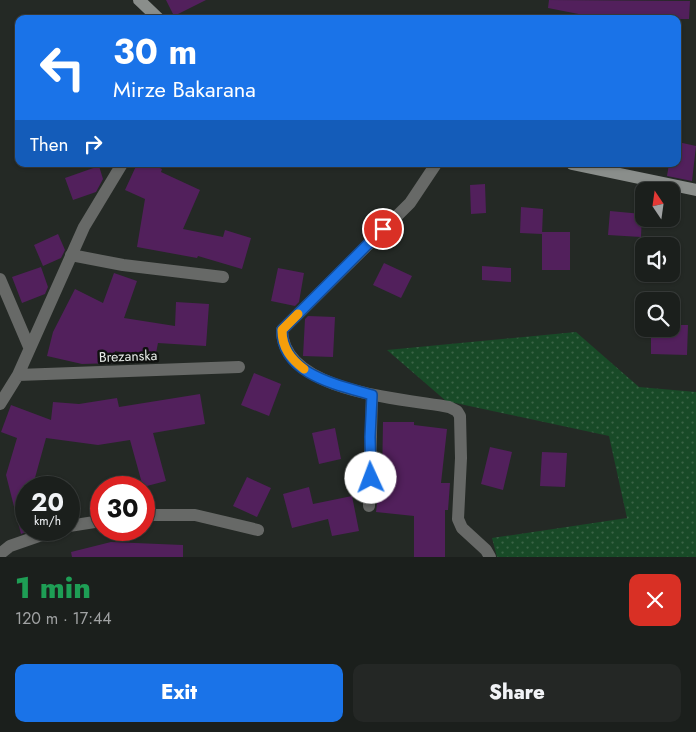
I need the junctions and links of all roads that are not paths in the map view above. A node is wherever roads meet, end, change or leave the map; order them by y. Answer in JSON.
{"nodes":[{"id":1,"x":139,"y":0,"type":"edge"},
{"id":2,"x":155,"y":15,"type":"edge"},
{"id":3,"x":120,"y":167,"type":"edge"},
{"id":4,"x":434,"y":167,"type":"edge"},
{"id":5,"x":586,"y":167,"type":"edge"},
{"id":6,"x":696,"y":190,"type":"edge"},
{"id":7,"x":71,"y":255,"type":"junction"},
{"id":8,"x":224,"y":277,"type":"dead end"},
{"id":9,"x":0,"y":279,"type":"edge"},
{"id":10,"x":29,"y":347,"type":"junction"},
{"id":11,"x":239,"y":367,"type":"dead end"},
{"id":12,"x":18,"y":375,"type":"junction"},
{"id":13,"x":372,"y":395,"type":"junction"},
{"id":14,"x":0,"y":404,"type":"edge"},
{"id":15,"x":369,"y":506,"type":"dead end"},
{"id":16,"x":155,"y":515,"type":"edge"},
{"id":17,"x":258,"y":530,"type":"dead end"},
{"id":18,"x":24,"y":541,"type":"edge"},
{"id":19,"x":0,"y":554,"type":"edge"},
{"id":20,"x":490,"y":557,"type":"edge"}],
"edges":[{"from":1,"to":2,"type":"street"},
{"from":3,"to":7,"type":"street"},
{"from":4,"to":13,"type":"street"},
{"from":5,"to":6,"type":"street"},
{"from":7,"to":8,"type":"street"},
{"from":7,"to":10,"type":"street"},
{"from":9,"to":10,"type":"street"},
{"from":10,"to":12,"type":"street"},
{"from":11,"to":12,"type":"street","name":"Brezanska"},
{"from":12,"to":14,"type":"street"},
{"from":13,"to":15,"type":"street"},
{"from":13,"to":20,"type":"street"},
{"from":16,"to":17,"type":"street"},
{"from":18,"to":19,"type":"street"}]}
